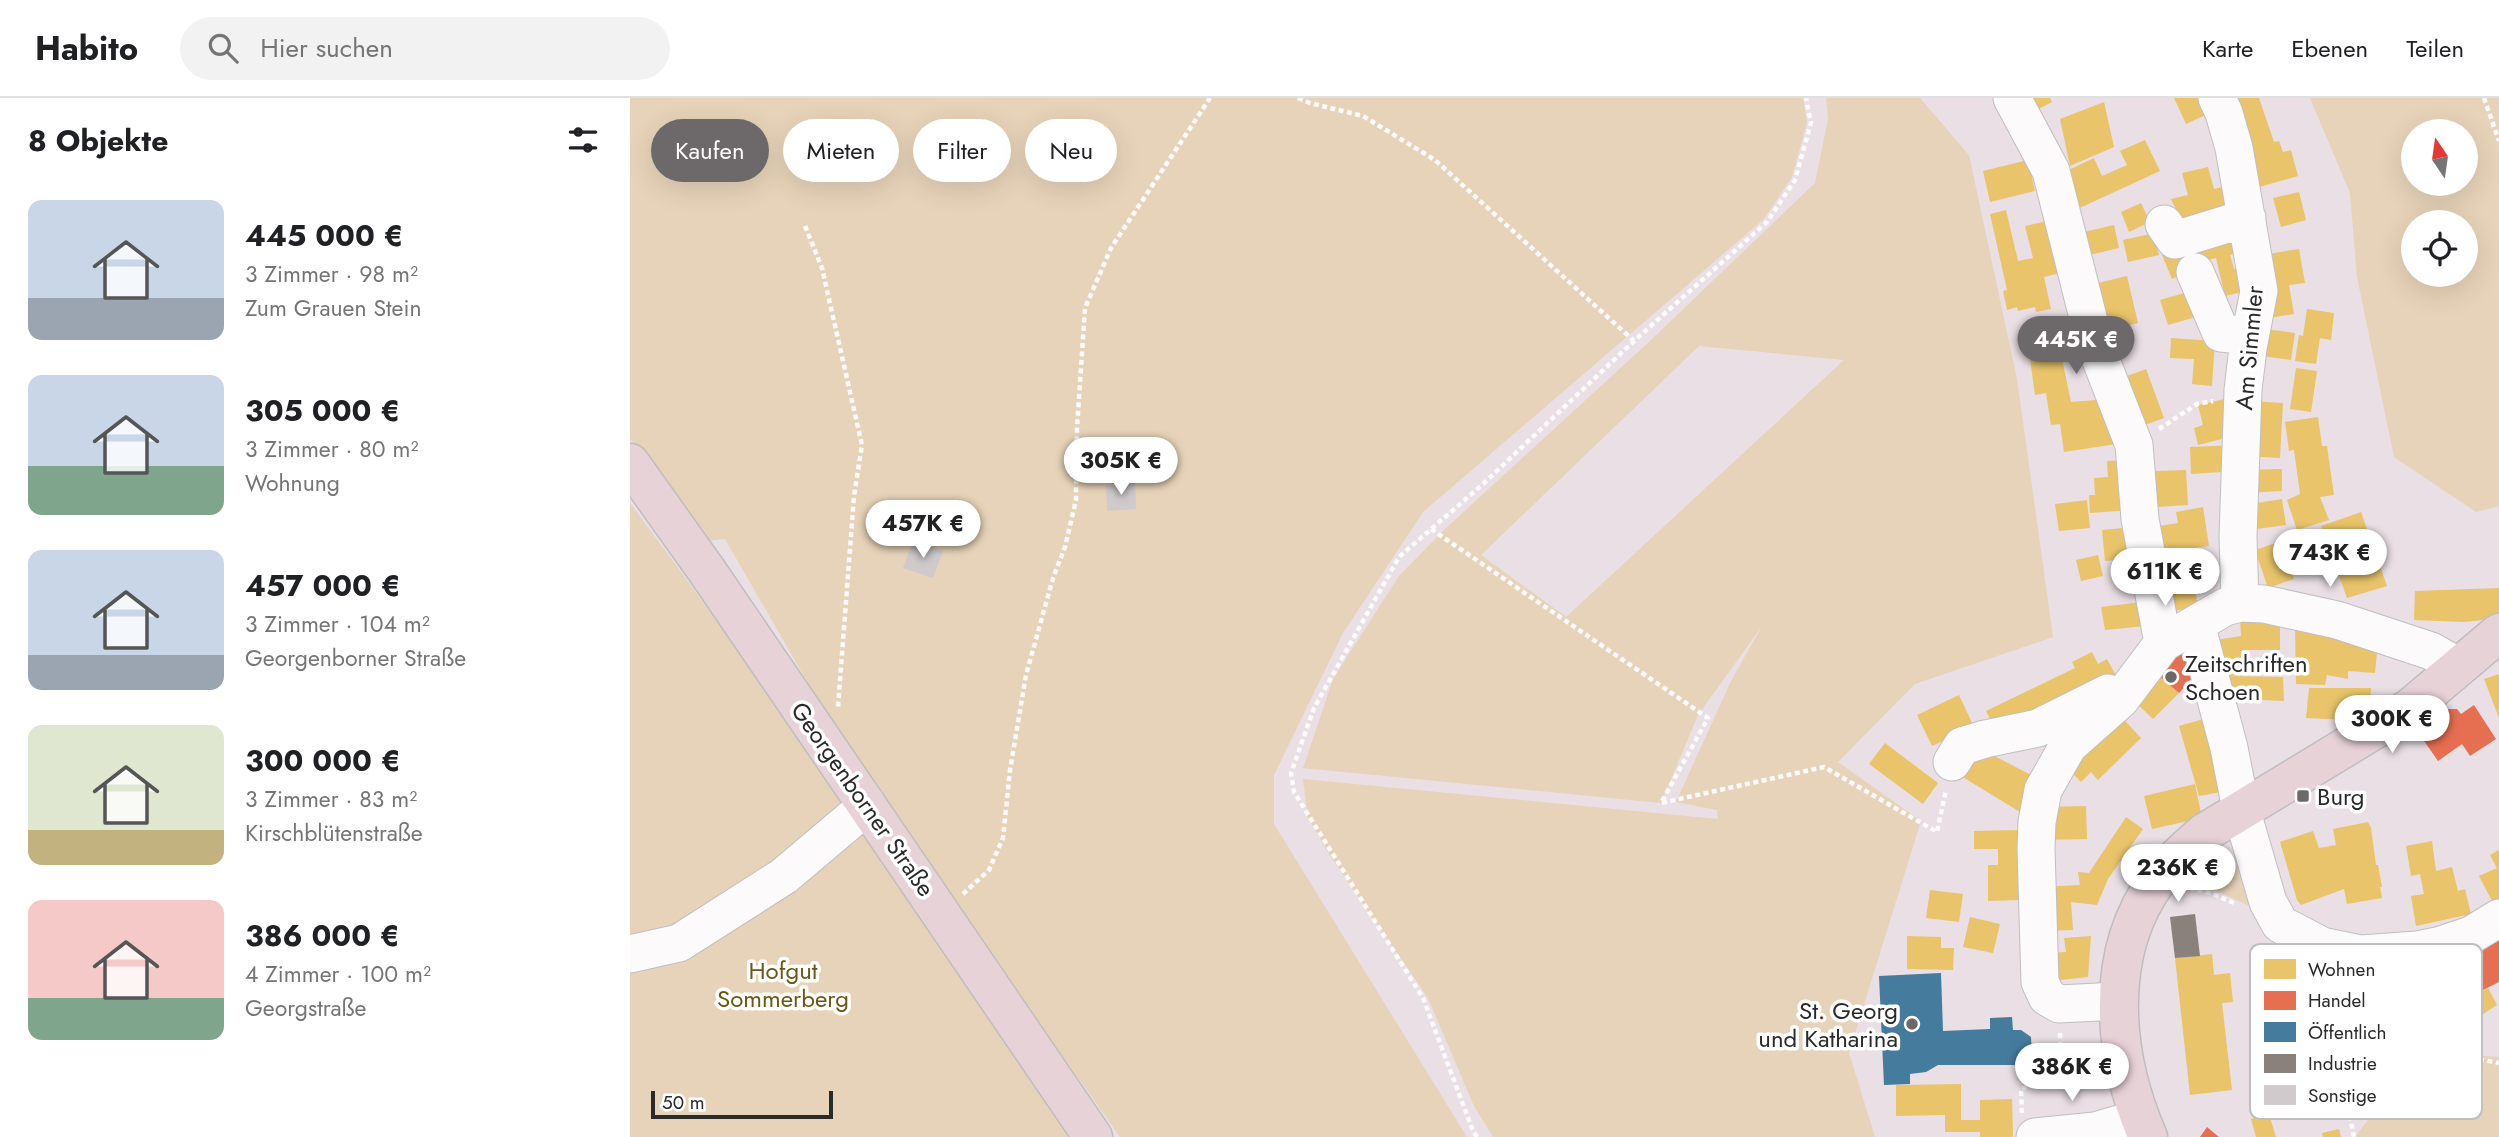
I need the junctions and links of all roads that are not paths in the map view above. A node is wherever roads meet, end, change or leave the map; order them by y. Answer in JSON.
{"nodes":[{"id":1,"x":2012,"y":98,"type":"edge"},
{"id":2,"x":2217,"y":98,"type":"edge"},
{"id":3,"x":2248,"y":218,"type":"junction"},
{"id":4,"x":2164,"y":223,"type":"dead end"},
{"id":5,"x":2195,"y":272,"type":"dead end"},
{"id":6,"x":2250,"y":336,"type":"junction"},
{"id":7,"x":630,"y":463,"type":"edge"},
{"id":8,"x":2240,"y":603,"type":"junction"},
{"id":9,"x":2196,"y":624,"type":"junction"},
{"id":10,"x":2499,"y":633,"type":"edge"},
{"id":11,"x":2163,"y":643,"type":"junction"},
{"id":12,"x":2459,"y":667,"type":"junction"},
{"id":13,"x":2132,"y":684,"type":"junction"},
{"id":14,"x":1952,"y":762,"type":"road end"},
{"id":15,"x":866,"y":803,"type":"junction"},
{"id":16,"x":2241,"y":809,"type":"junction"},
{"id":17,"x":2499,"y":918,"type":"edge"},
{"id":18,"x":2318,"y":944,"type":"edge"},
{"id":19,"x":2446,"y":944,"type":"edge"},
{"id":20,"x":630,"y":954,"type":"edge"},
{"id":21,"x":2118,"y":1001,"type":"junction"},
{"id":22,"x":2144,"y":1128,"type":"edge"},
{"id":23,"x":2029,"y":1130,"type":"edge"},
{"id":24,"x":1093,"y":1137,"type":"edge"}],
"edges":[{"from":1,"to":11,"type":"street"},
{"from":2,"to":3,"type":"street","name":"Am Simmler"},
{"from":3,"to":4,"type":"street"},
{"from":3,"to":6,"type":"street","name":"Am Simmler"},
{"from":5,"to":6,"type":"street"},
{"from":6,"to":8,"type":"street","name":"Am Simmler"},
{"from":7,"to":15,"type":"main road","name":"Georgenborner Straße"},
{"from":8,"to":9,"type":"street"},
{"from":8,"to":12,"type":"street"},
{"from":9,"to":11,"type":"street"},
{"from":9,"to":16,"type":"street"},
{"from":10,"to":12,"type":"main road"},
{"from":11,"to":13,"type":"street"},
{"from":12,"to":16,"type":"main road"},
{"from":13,"to":14,"type":"street"},
{"from":13,"to":21,"type":"street"},
{"from":15,"to":20,"type":"street"},
{"from":15,"to":24,"type":"main road","name":"Georgenborner Straße"},
{"from":16,"to":18,"type":"street"},
{"from":16,"to":21,"type":"main road"},
{"from":17,"to":19,"type":"street"},
{"from":21,"to":22,"type":"main road"},
{"from":22,"to":23,"type":"street"}]}
